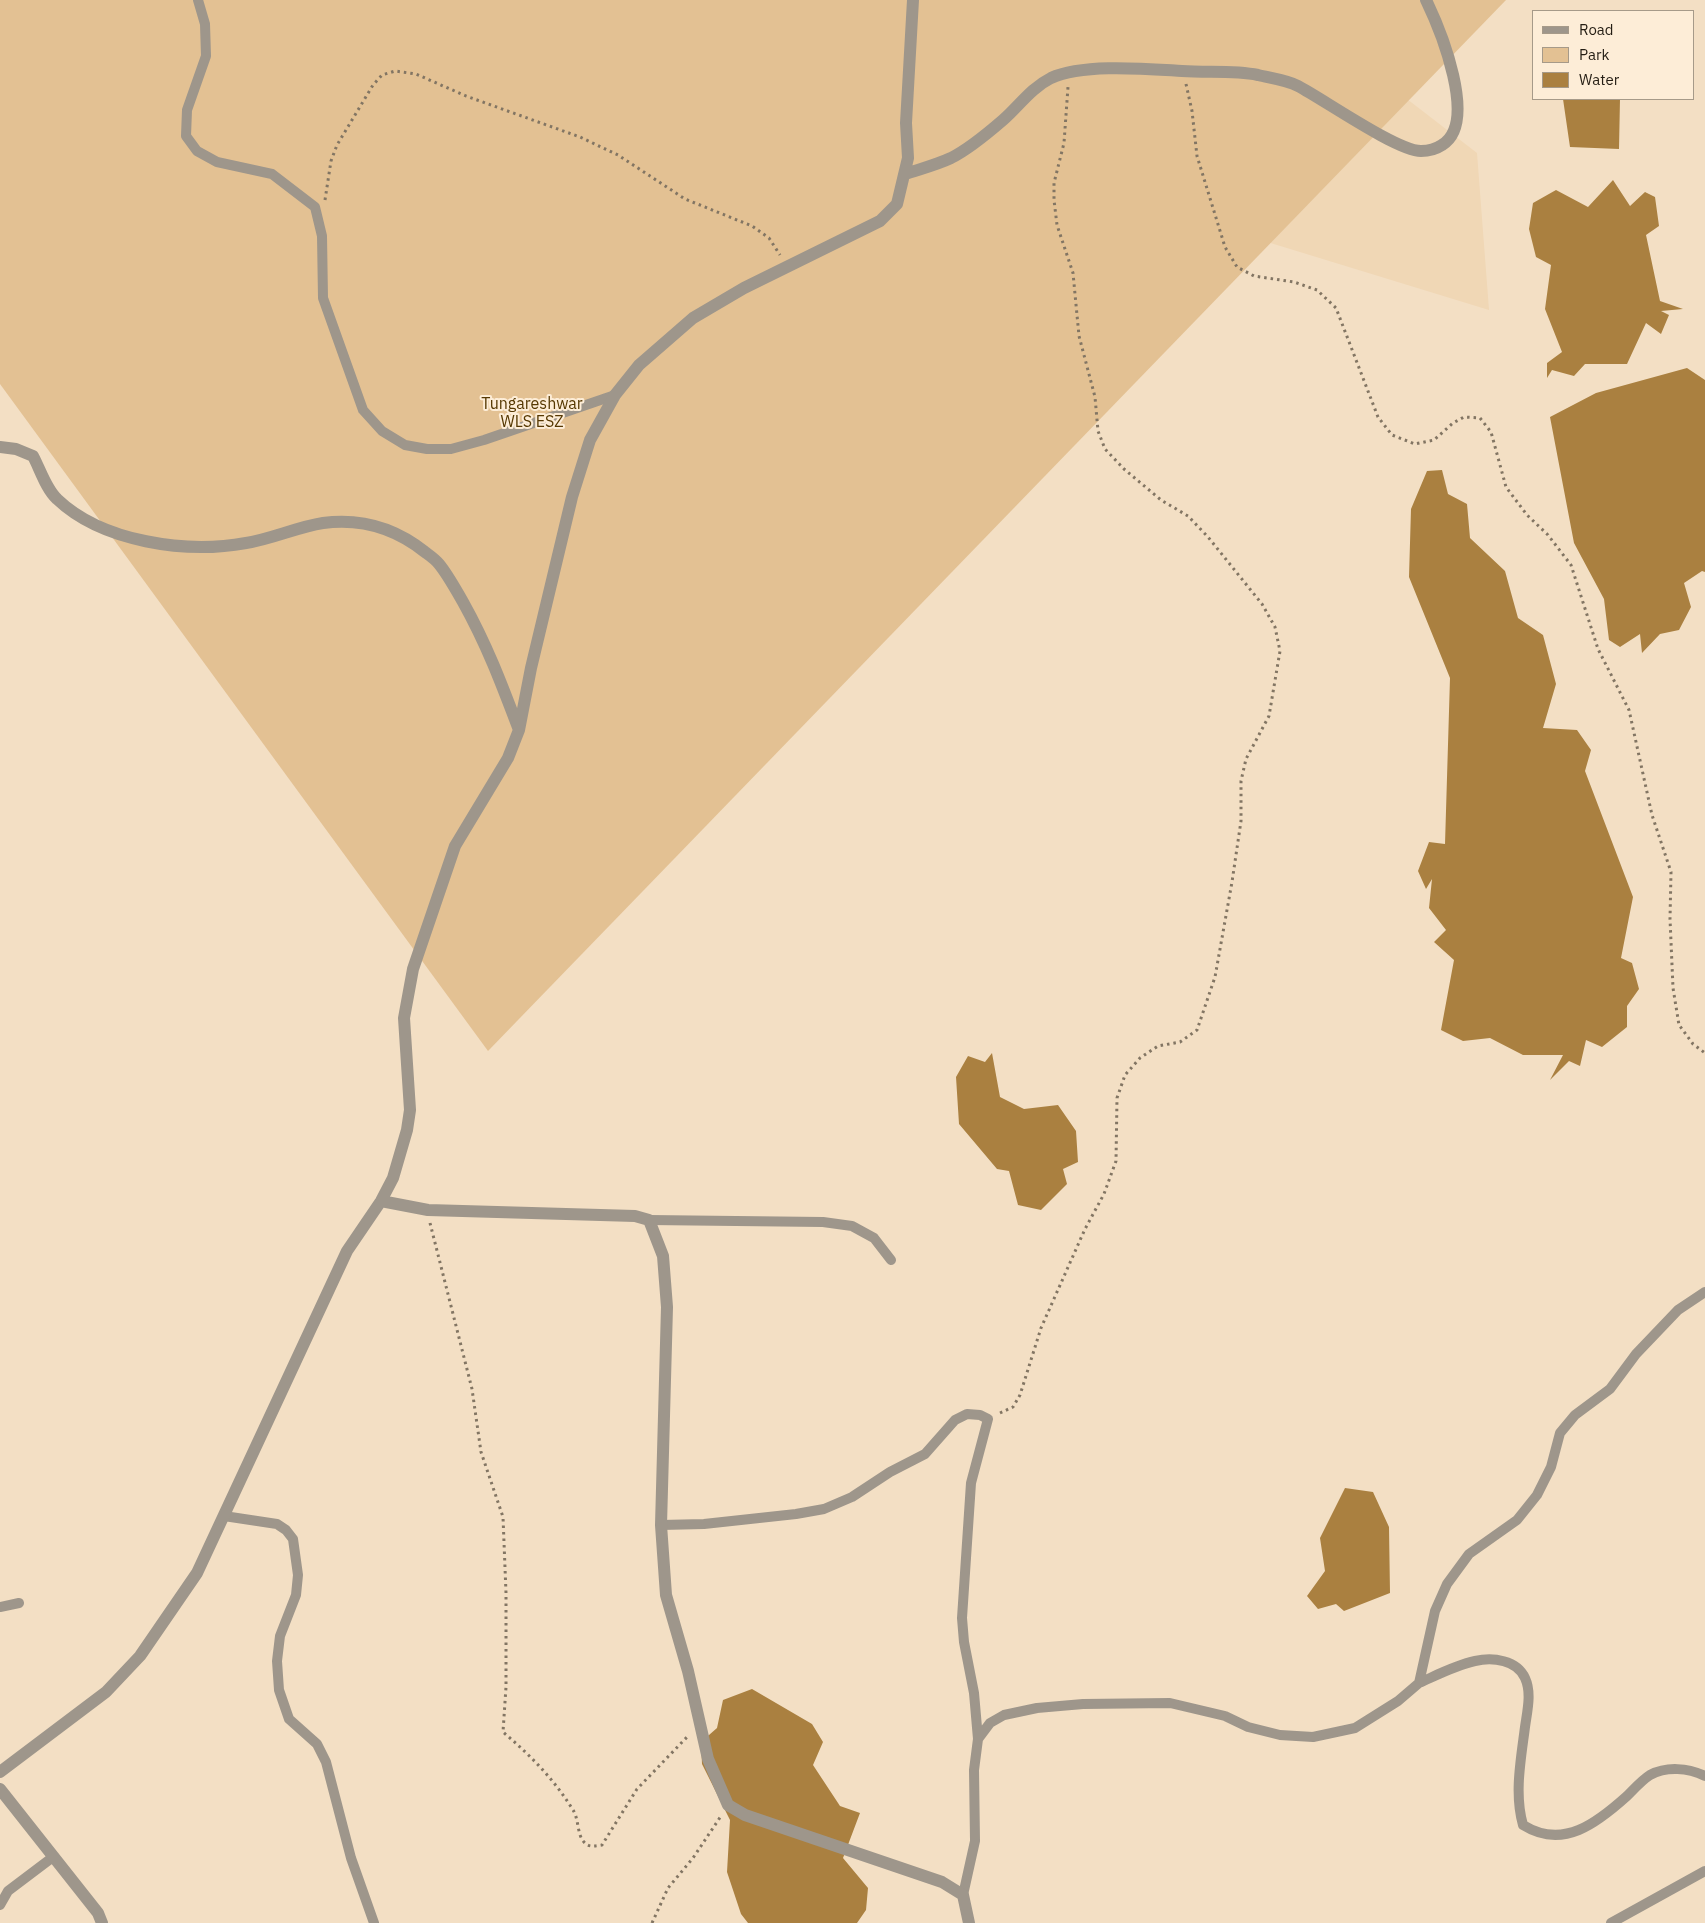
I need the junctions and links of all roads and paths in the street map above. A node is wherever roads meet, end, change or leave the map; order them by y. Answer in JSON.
{"nodes":[{"id":1,"x":198,"y":0,"type":"edge"},
{"id":2,"x":913,"y":0,"type":"edge"},
{"id":3,"x":1426,"y":0,"type":"edge"},
{"id":4,"x":1182,"y":71,"type":"junction"},
{"id":5,"x":1068,"y":74,"type":"junction"},
{"id":6,"x":905,"y":174,"type":"junction"},
{"id":7,"x":325,"y":207,"type":"dead end"},
{"id":8,"x":786,"y":266,"type":"junction"},
{"id":9,"x":615,"y":395,"type":"junction"},
{"id":10,"x":0,"y":447,"type":"edge"},
{"id":11,"x":520,"y":730,"type":"junction"},
{"id":12,"x":1705,"y":1052,"type":"edge"},
{"id":13,"x":381,"y":1201,"type":"junction"},
{"id":14,"x":428,"y":1210,"type":"junction"},
{"id":15,"x":649,"y":1220,"type":"junction"},
{"id":16,"x":891,"y":1260,"type":"dead end"},
{"id":17,"x":1705,"y":1292,"type":"edge"},
{"id":18,"x":988,"y":1419,"type":"junction"},
{"id":19,"x":224,"y":1516,"type":"junction"},
{"id":20,"x":660,"y":1525,"type":"junction"},
{"id":21,"x":19,"y":1603,"type":"dead end"},
{"id":22,"x":0,"y":1607,"type":"edge"},
{"id":23,"x":1419,"y":1683,"type":"junction"},
{"id":24,"x":700,"y":1725,"type":"junction"},
{"id":25,"x":978,"y":1740,"type":"junction"},
{"id":26,"x":0,"y":1772,"type":"edge"},
{"id":27,"x":1705,"y":1776,"type":"edge"},
{"id":28,"x":0,"y":1789,"type":"edge"},
{"id":29,"x":728,"y":1805,"type":"junction"},
{"id":30,"x":53,"y":1857,"type":"junction"},
{"id":31,"x":1705,"y":1871,"type":"edge"},
{"id":32,"x":963,"y":1895,"type":"junction"},
{"id":33,"x":0,"y":1905,"type":"edge"},
{"id":34,"x":102,"y":1923,"type":"edge"},
{"id":35,"x":374,"y":1923,"type":"edge"},
{"id":36,"x":652,"y":1923,"type":"edge"},
{"id":37,"x":969,"y":1923,"type":"edge"},
{"id":38,"x":1611,"y":1923,"type":"edge"}],
"edges":[{"from":1,"to":9,"type":"lane"},
{"from":2,"to":6,"type":"street"},
{"from":3,"to":4,"type":"street"},
{"from":4,"to":5,"type":"street"},
{"from":4,"to":12,"type":"path"},
{"from":5,"to":6,"type":"street"},
{"from":5,"to":18,"type":"path"},
{"from":6,"to":8,"type":"street"},
{"from":7,"to":8,"type":"path"},
{"from":8,"to":9,"type":"street"},
{"from":9,"to":11,"type":"street"},
{"from":10,"to":11,"type":"street"},
{"from":11,"to":13,"type":"street"},
{"from":13,"to":14,"type":"street"},
{"from":13,"to":19,"type":"street"},
{"from":14,"to":15,"type":"street"},
{"from":14,"to":24,"type":"path"},
{"from":15,"to":16,"type":"lane"},
{"from":15,"to":20,"type":"street"},
{"from":17,"to":23,"type":"lane"},
{"from":18,"to":20,"type":"lane"},
{"from":18,"to":25,"type":"lane"},
{"from":19,"to":26,"type":"street"},
{"from":19,"to":35,"type":"lane"},
{"from":20,"to":24,"type":"street"},
{"from":21,"to":22,"type":"lane"},
{"from":23,"to":25,"type":"lane"},
{"from":23,"to":27,"type":"lane"},
{"from":24,"to":29,"type":"street"},
{"from":25,"to":32,"type":"lane"},
{"from":28,"to":30,"type":"street"},
{"from":29,"to":32,"type":"street"},
{"from":29,"to":36,"type":"path"},
{"from":30,"to":33,"type":"lane"},
{"from":30,"to":34,"type":"street"},
{"from":31,"to":38,"type":"lane"},
{"from":32,"to":37,"type":"street"}]}
